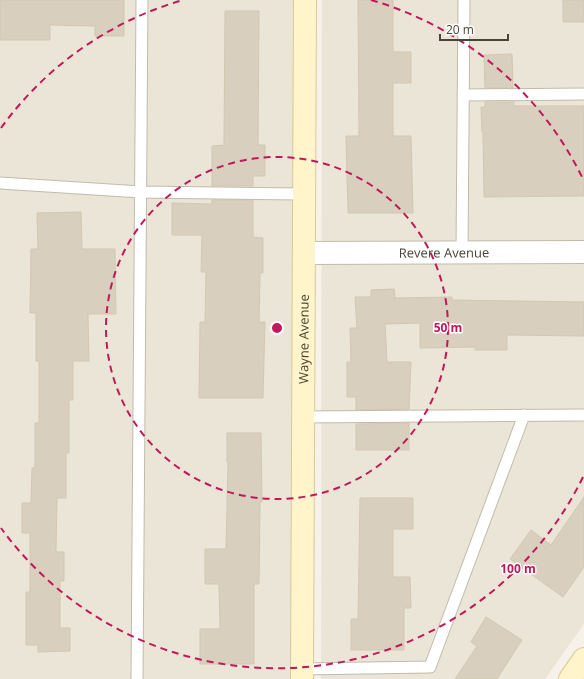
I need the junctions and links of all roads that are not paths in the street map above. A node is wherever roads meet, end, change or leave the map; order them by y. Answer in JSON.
{"nodes":[{"id":1,"x":142,"y":0,"type":"edge"},
{"id":2,"x":305,"y":0,"type":"edge"},
{"id":3,"x":464,"y":0,"type":"edge"},
{"id":4,"x":584,"y":94,"type":"edge"},
{"id":5,"x":463,"y":95,"type":"junction"},
{"id":6,"x":0,"y":183,"type":"edge"},
{"id":7,"x":141,"y":192,"type":"junction"},
{"id":8,"x":305,"y":194,"type":"junction"},
{"id":9,"x":462,"y":252,"type":"junction"},
{"id":10,"x":584,"y":252,"type":"edge"},
{"id":11,"x":305,"y":253,"type":"junction"},
{"id":12,"x":524,"y":415,"type":"junction"},
{"id":13,"x":584,"y":415,"type":"edge"},
{"id":14,"x":304,"y":417,"type":"junction"},
{"id":15,"x":584,"y":659,"type":"edge"},
{"id":16,"x":302,"y":674,"type":"edge"},
{"id":17,"x":137,"y":679,"type":"edge"},
{"id":18,"x":570,"y":679,"type":"edge"}],
"edges":[{"from":1,"to":7,"type":"lane"},
{"from":2,"to":8,"type":"main road","name":"Wayne Avenue"},
{"from":3,"to":5,"type":"lane"},
{"from":4,"to":5,"type":"lane"},
{"from":5,"to":9,"type":"lane"},
{"from":6,"to":7,"type":"lane"},
{"from":7,"to":8,"type":"lane"},
{"from":7,"to":17,"type":"lane"},
{"from":8,"to":11,"type":"main road","name":"Wayne Avenue"},
{"from":9,"to":10,"type":"street","name":"Revere Avenue"},
{"from":9,"to":11,"type":"street","name":"Revere Avenue"},
{"from":11,"to":14,"type":"main road","name":"Wayne Avenue"},
{"from":12,"to":13,"type":"lane"},
{"from":12,"to":14,"type":"lane"},
{"from":12,"to":16,"type":"lane"},
{"from":14,"to":16,"type":"main road","name":"Wayne Avenue"},
{"from":15,"to":18,"type":"main road"}]}
